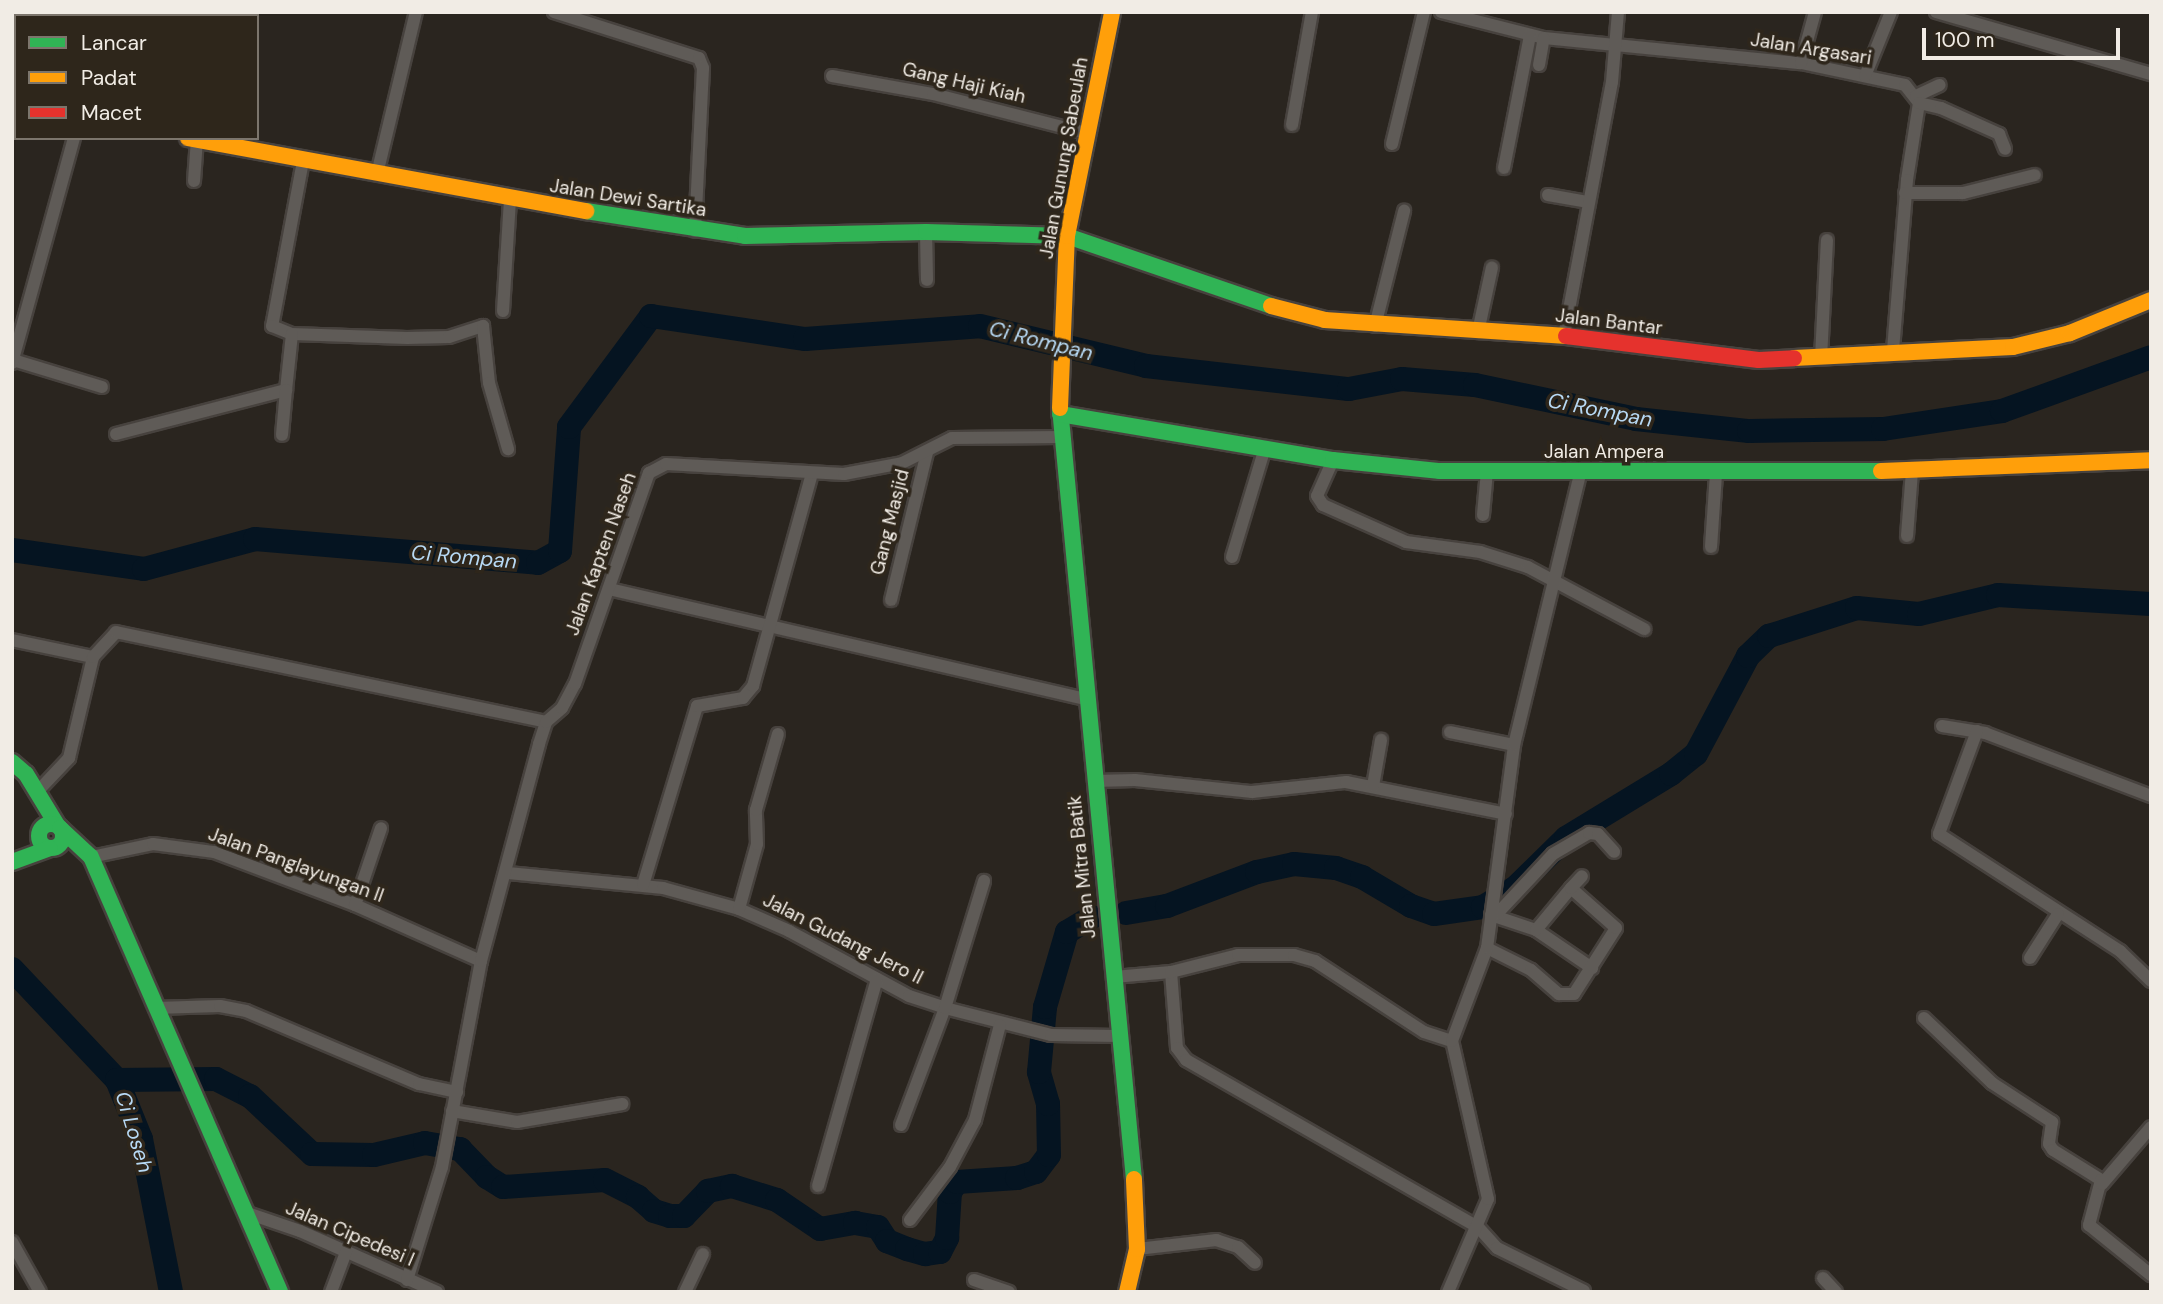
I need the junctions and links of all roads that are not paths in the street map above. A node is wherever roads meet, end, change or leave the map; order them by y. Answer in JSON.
{"nodes":[{"id":1,"x":416,"y":12,"type":"edge"},
{"id":2,"x":554,"y":12,"type":"edge"},
{"id":3,"x":1112,"y":12,"type":"edge"},
{"id":4,"x":1312,"y":12,"type":"edge"},
{"id":5,"x":1424,"y":12,"type":"edge"},
{"id":6,"x":1441,"y":12,"type":"edge"},
{"id":7,"x":1618,"y":12,"type":"edge"},
{"id":8,"x":1815,"y":12,"type":"edge"},
{"id":9,"x":1891,"y":12,"type":"edge"},
{"id":10,"x":1936,"y":12,"type":"edge"},
{"id":11,"x":1530,"y":36,"type":"junction"},
{"id":12,"x":1544,"y":38,"type":"junction"},
{"id":13,"x":1613,"y":42,"type":"junction"},
{"id":14,"x":1801,"y":63,"type":"junction"},
{"id":15,"x":1539,"y":65,"type":"dead end"},
{"id":16,"x":2151,"y":74,"type":"edge"},
{"id":17,"x":832,"y":76,"type":"dead end"},
{"id":18,"x":1865,"y":76,"type":"junction"},
{"id":19,"x":1940,"y":85,"type":"dead end"},
{"id":20,"x":1917,"y":100,"type":"junction"},
{"id":21,"x":1292,"y":125,"type":"dead end"},
{"id":22,"x":1086,"y":133,"type":"junction"},
{"id":23,"x":73,"y":140,"type":"edge"},
{"id":24,"x":192,"y":140,"type":"edge"},
{"id":25,"x":197,"y":140,"type":"edge"},
{"id":26,"x":1392,"y":144,"type":"dead end"},
{"id":27,"x":2005,"y":149,"type":"dead end"},
{"id":28,"x":303,"y":161,"type":"junction"},
{"id":29,"x":1504,"y":168,"type":"dead end"},
{"id":30,"x":377,"y":174,"type":"junction"},
{"id":31,"x":2035,"y":175,"type":"dead end"},
{"id":32,"x":194,"y":181,"type":"dead end"},
{"id":33,"x":1905,"y":193,"type":"junction"},
{"id":34,"x":1548,"y":195,"type":"dead end"},
{"id":35,"x":510,"y":199,"type":"junction"},
{"id":36,"x":1588,"y":202,"type":"junction"},
{"id":37,"x":1404,"y":211,"type":"dead end"},
{"id":38,"x":695,"y":231,"type":"junction"},
{"id":39,"x":926,"y":232,"type":"junction"},
{"id":40,"x":1067,"y":236,"type":"junction"},
{"id":41,"x":1827,"y":240,"type":"dead end"},
{"id":42,"x":1492,"y":267,"type":"dead end"},
{"id":43,"x":927,"y":280,"type":"dead end"},
{"id":44,"x":2151,"y":300,"type":"edge"},
{"id":45,"x":503,"y":311,"type":"dead end"},
{"id":46,"x":1375,"y":326,"type":"junction"},
{"id":47,"x":1478,"y":332,"type":"junction"},
{"id":48,"x":292,"y":334,"type":"junction"},
{"id":49,"x":1564,"y":336,"type":"junction"},
{"id":50,"x":1893,"y":352,"type":"junction"},
{"id":51,"x":1821,"y":358,"type":"junction"},
{"id":52,"x":13,"y":362,"type":"edge"},
{"id":53,"x":102,"y":387,"type":"dead end"},
{"id":54,"x":286,"y":390,"type":"junction"},
{"id":55,"x":1060,"y":414,"type":"junction"},
{"id":56,"x":116,"y":434,"type":"dead end"},
{"id":57,"x":282,"y":435,"type":"dead end"},
{"id":58,"x":1061,"y":438,"type":"junction"},
{"id":59,"x":1265,"y":448,"type":"junction"},
{"id":60,"x":508,"y":449,"type":"dead end"},
{"id":61,"x":927,"y":452,"type":"junction"},
{"id":62,"x":1333,"y":460,"type":"junction"},
{"id":63,"x":2151,"y":460,"type":"edge"},
{"id":64,"x":1487,"y":471,"type":"junction"},
{"id":65,"x":1912,"y":471,"type":"junction"},
{"id":66,"x":1716,"y":472,"type":"junction"},
{"id":67,"x":812,"y":473,"type":"junction"},
{"id":68,"x":1580,"y":474,"type":"junction"},
{"id":69,"x":1483,"y":515,"type":"dead end"},
{"id":70,"x":1907,"y":536,"type":"dead end"},
{"id":71,"x":1711,"y":547,"type":"dead end"},
{"id":72,"x":1231,"y":557,"type":"dead end"},
{"id":73,"x":1556,"y":582,"type":"junction"},
{"id":74,"x":609,"y":589,"type":"junction"},
{"id":75,"x":891,"y":600,"type":"dead end"},
{"id":76,"x":768,"y":626,"type":"junction"},
{"id":77,"x":1644,"y":629,"type":"dead end"},
{"id":78,"x":12,"y":640,"type":"edge"},
{"id":79,"x":93,"y":657,"type":"junction"},
{"id":80,"x":1086,"y":699,"type":"junction"},
{"id":81,"x":546,"y":722,"type":"junction"},
{"id":82,"x":1942,"y":726,"type":"dead end"},
{"id":83,"x":1978,"y":731,"type":"junction"},
{"id":84,"x":1450,"y":732,"type":"dead end"},
{"id":85,"x":779,"y":734,"type":"dead end"},
{"id":86,"x":1381,"y":740,"type":"dead end"},
{"id":87,"x":1514,"y":745,"type":"junction"},
{"id":88,"x":12,"y":762,"type":"edge"},
{"id":89,"x":26,"y":774,"type":"junction"},
{"id":90,"x":1094,"y":781,"type":"junction"},
{"id":91,"x":1373,"y":786,"type":"junction"},
{"id":92,"x":37,"y":792,"type":"junction"},
{"id":93,"x":2151,"y":796,"type":"edge"},
{"id":94,"x":1507,"y":814,"type":"junction"},
{"id":95,"x":50,"y":828,"type":"junction"},
{"id":96,"x":381,"y":828,"type":"dead end"},
{"id":97,"x":53,"y":848,"type":"junction"},
{"id":98,"x":1615,"y":852,"type":"dead end"},
{"id":99,"x":90,"y":857,"type":"junction"},
{"id":100,"x":12,"y":860,"type":"edge"},
{"id":101,"x":508,"y":873,"type":"junction"},
{"id":102,"x":1583,"y":876,"type":"dead end"},
{"id":103,"x":984,"y":881,"type":"dead end"},
{"id":104,"x":643,"y":885,"type":"junction"},
{"id":105,"x":1571,"y":888,"type":"junction"},
{"id":106,"x":355,"y":905,"type":"junction"},
{"id":107,"x":1493,"y":906,"type":"junction"},
{"id":108,"x":738,"y":909,"type":"junction"},
{"id":109,"x":2057,"y":914,"type":"junction"},
{"id":110,"x":1536,"y":929,"type":"junction"},
{"id":111,"x":1487,"y":948,"type":"junction"},
{"id":112,"x":2030,"y":958,"type":"dead end"},
{"id":113,"x":481,"y":961,"type":"junction"},
{"id":114,"x":1592,"y":968,"type":"junction"},
{"id":115,"x":1171,"y":972,"type":"junction"},
{"id":116,"x":877,"y":978,"type":"junction"},
{"id":117,"x":1114,"y":978,"type":"junction"},
{"id":118,"x":2151,"y":981,"type":"edge"},
{"id":119,"x":155,"y":1008,"type":"junction"},
{"id":120,"x":945,"y":1008,"type":"junction"},
{"id":121,"x":1924,"y":1018,"type":"dead end"},
{"id":122,"x":1000,"y":1025,"type":"junction"},
{"id":123,"x":1118,"y":1036,"type":"junction"},
{"id":124,"x":1452,"y":1041,"type":"junction"},
{"id":125,"x":457,"y":1092,"type":"junction"},
{"id":126,"x":622,"y":1104,"type":"dead end"},
{"id":127,"x":452,"y":1111,"type":"junction"},
{"id":128,"x":901,"y":1125,"type":"dead end"},
{"id":129,"x":2151,"y":1127,"type":"edge"},
{"id":130,"x":2102,"y":1184,"type":"junction"},
{"id":131,"x":818,"y":1186,"type":"dead end"},
{"id":132,"x":247,"y":1213,"type":"junction"},
{"id":133,"x":910,"y":1220,"type":"dead end"},
{"id":134,"x":1478,"y":1227,"type":"junction"},
{"id":135,"x":12,"y":1242,"type":"edge"},
{"id":136,"x":1137,"y":1249,"type":"junction"},
{"id":137,"x":345,"y":1252,"type":"junction"},
{"id":138,"x":703,"y":1254,"type":"dead end"},
{"id":139,"x":1255,"y":1263,"type":"dead end"},
{"id":140,"x":2151,"y":1275,"type":"edge"},
{"id":141,"x":1823,"y":1278,"type":"dead end"},
{"id":142,"x":407,"y":1280,"type":"junction"},
{"id":143,"x":974,"y":1280,"type":"dead end"},
{"id":144,"x":1584,"y":1291,"type":"edge"},
{"id":145,"x":40,"y":1292,"type":"edge"},
{"id":146,"x":280,"y":1292,"type":"edge"},
{"id":147,"x":331,"y":1292,"type":"edge"},
{"id":148,"x":437,"y":1292,"type":"edge"},
{"id":149,"x":685,"y":1292,"type":"edge"},
{"id":150,"x":1009,"y":1292,"type":"edge"},
{"id":151,"x":1126,"y":1292,"type":"edge"},
{"id":152,"x":1448,"y":1292,"type":"edge"},
{"id":153,"x":1836,"y":1292,"type":"edge"}],
"edges":[{"from":1,"to":30,"type":"street"},
{"from":2,"to":38,"type":"street"},
{"from":3,"to":22,"type":"main road","name":"Jalan Gunung Sabeulah"},
{"from":4,"to":21,"type":"street"},
{"from":5,"to":26,"type":"street"},
{"from":6,"to":11,"type":"street","name":"Jalan Argasari"},
{"from":7,"to":13,"type":"street"},
{"from":8,"to":14,"type":"street"},
{"from":9,"to":18,"type":"street"},
{"from":10,"to":16,"type":"street"},
{"from":11,"to":12,"type":"street","name":"Jalan Argasari"},
{"from":11,"to":29,"type":"street"},
{"from":12,"to":13,"type":"street","name":"Jalan Argasari"},
{"from":12,"to":15,"type":"street"},
{"from":13,"to":14,"type":"street","name":"Jalan Argasari"},
{"from":13,"to":36,"type":"street"},
{"from":14,"to":18,"type":"street","name":"Jalan Argasari"},
{"from":17,"to":22,"type":"street","name":"Gang Haji Kiah"},
{"from":18,"to":20,"type":"street","name":"Jalan Argasari"},
{"from":19,"to":20,"type":"street"},
{"from":20,"to":27,"type":"street","name":"Jalan Argasari"},
{"from":20,"to":33,"type":"street"},
{"from":22,"to":40,"type":"main road","name":"Jalan Gunung Sabeulah"},
{"from":23,"to":52,"type":"street"},
{"from":24,"to":32,"type":"street"},
{"from":25,"to":28,"type":"main road","name":"Jalan Dewi Sartika"},
{"from":28,"to":30,"type":"main road","name":"Jalan Dewi Sartika"},
{"from":28,"to":48,"type":"street"},
{"from":30,"to":35,"type":"main road","name":"Jalan Dewi Sartika"},
{"from":31,"to":33,"type":"street"},
{"from":33,"to":50,"type":"street"},
{"from":34,"to":36,"type":"street"},
{"from":35,"to":38,"type":"main road","name":"Jalan Dewi Sartika"},
{"from":35,"to":45,"type":"street"},
{"from":36,"to":49,"type":"street"},
{"from":37,"to":46,"type":"street"},
{"from":38,"to":39,"type":"main road","name":"Jalan Dewi Sartika"},
{"from":39,"to":40,"type":"main road","name":"Jalan Dewi Sartika"},
{"from":39,"to":43,"type":"street"},
{"from":40,"to":46,"type":"main road","name":"Jalan Bantar"},
{"from":40,"to":55,"type":"main road","name":"Jalan Gunung Sabeulah"},
{"from":41,"to":51,"type":"street"},
{"from":42,"to":47,"type":"street"},
{"from":44,"to":50,"type":"main road","name":"Jalan Bantar"},
{"from":46,"to":47,"type":"main road","name":"Jalan Bantar"},
{"from":47,"to":49,"type":"main road","name":"Jalan Bantar"},
{"from":48,"to":54,"type":"street"},
{"from":48,"to":60,"type":"street"},
{"from":49,"to":51,"type":"main road","name":"Jalan Bantar"},
{"from":50,"to":51,"type":"main road","name":"Jalan Bantar"},
{"from":52,"to":53,"type":"street"},
{"from":54,"to":56,"type":"street"},
{"from":54,"to":57,"type":"street"},
{"from":55,"to":58,"type":"main road","name":"Jalan Gunung Sabeulah"},
{"from":55,"to":59,"type":"main road","name":"Jalan Ampera"},
{"from":58,"to":61,"type":"street","name":"Jalan Kapten Naseh"},
{"from":58,"to":80,"type":"main road","name":"Jalan Mitra Batik"},
{"from":59,"to":62,"type":"main road","name":"Jalan Ampera"},
{"from":59,"to":72,"type":"street"},
{"from":61,"to":67,"type":"street","name":"Jalan Kapten Naseh"},
{"from":61,"to":75,"type":"street","name":"Gang Masjid"},
{"from":62,"to":64,"type":"main road","name":"Jalan Ampera"},
{"from":62,"to":73,"type":"street"},
{"from":63,"to":65,"type":"main road","name":"Jalan Ampera"},
{"from":64,"to":68,"type":"main road","name":"Jalan Ampera"},
{"from":64,"to":69,"type":"street"},
{"from":65,"to":66,"type":"main road","name":"Jalan Ampera"},
{"from":65,"to":70,"type":"street"},
{"from":66,"to":68,"type":"main road","name":"Jalan Ampera"},
{"from":66,"to":71,"type":"street"},
{"from":67,"to":74,"type":"street","name":"Jalan Kapten Naseh"},
{"from":67,"to":76,"type":"street"},
{"from":68,"to":73,"type":"street"},
{"from":73,"to":77,"type":"street"},
{"from":73,"to":87,"type":"street"},
{"from":74,"to":76,"type":"street"},
{"from":74,"to":81,"type":"street","name":"Jalan Kapten Naseh"},
{"from":76,"to":80,"type":"street"},
{"from":76,"to":104,"type":"street"},
{"from":78,"to":79,"type":"street"},
{"from":79,"to":81,"type":"street"},
{"from":79,"to":92,"type":"street"},
{"from":80,"to":90,"type":"main road","name":"Jalan Mitra Batik"},
{"from":81,"to":101,"type":"street","name":"Jalan Kapten Naseh"},
{"from":82,"to":83,"type":"street"},
{"from":83,"to":93,"type":"street"},
{"from":83,"to":109,"type":"street"},
{"from":84,"to":87,"type":"street"},
{"from":85,"to":108,"type":"street"},
{"from":86,"to":91,"type":"street"},
{"from":87,"to":94,"type":"street"},
{"from":88,"to":89,"type":"main road"},
{"from":89,"to":92,"type":"main road"},
{"from":89,"to":95,"type":"main road"},
{"from":90,"to":91,"type":"street"},
{"from":90,"to":117,"type":"main road","name":"Jalan Mitra Batik"},
{"from":91,"to":94,"type":"street"},
{"from":92,"to":95,"type":"main road"},
{"from":94,"to":107,"type":"street"},
{"from":95,"to":97,"type":"main road"},
{"from":95,"to":99,"type":"main road"},
{"from":95,"to":100,"type":"main road"},
{"from":96,"to":106,"type":"street"},
{"from":97,"to":99,"type":"main road"},
{"from":97,"to":100,"type":"main road"},
{"from":98,"to":107,"type":"street"},
{"from":99,"to":106,"type":"street","name":"Jalan Panglayungan II"},
{"from":99,"to":119,"type":"main road"},
{"from":101,"to":104,"type":"street","name":"Jalan Gudang Jero II"},
{"from":101,"to":113,"type":"street","name":"Jalan Kapten Naseh"},
{"from":102,"to":105,"type":"street"},
{"from":103,"to":120,"type":"street"},
{"from":104,"to":108,"type":"street","name":"Jalan Gudang Jero II"},
{"from":105,"to":110,"type":"street"},
{"from":105,"to":114,"type":"street"},
{"from":106,"to":113,"type":"street","name":"Jalan Panglayungan II"},
{"from":107,"to":110,"type":"street"},
{"from":107,"to":111,"type":"street"},
{"from":108,"to":116,"type":"street","name":"Jalan Gudang Jero II"},
{"from":109,"to":112,"type":"street"},
{"from":109,"to":118,"type":"street"},
{"from":110,"to":114,"type":"street"},
{"from":111,"to":114,"type":"street"},
{"from":111,"to":124,"type":"street"},
{"from":113,"to":125,"type":"street","name":"Jalan Kapten Naseh"},
{"from":115,"to":117,"type":"street"},
{"from":115,"to":124,"type":"street"},
{"from":115,"to":134,"type":"street"},
{"from":116,"to":120,"type":"street","name":"Jalan Gudang Jero II"},
{"from":116,"to":131,"type":"street"},
{"from":117,"to":123,"type":"main road","name":"Jalan Mitra Batik"},
{"from":119,"to":125,"type":"street"},
{"from":119,"to":132,"type":"main road"},
{"from":120,"to":122,"type":"street","name":"Jalan Gudang Jero II"},
{"from":120,"to":128,"type":"street"},
{"from":121,"to":130,"type":"street"},
{"from":122,"to":123,"type":"street","name":"Jalan Gudang Jero II"},
{"from":122,"to":133,"type":"street"},
{"from":123,"to":136,"type":"main road","name":"Jalan Mitra Batik"},
{"from":124,"to":134,"type":"street"},
{"from":125,"to":127,"type":"street","name":"Jalan Kapten Naseh"},
{"from":126,"to":127,"type":"street"},
{"from":127,"to":142,"type":"street","name":"Jalan Kapten Naseh"},
{"from":129,"to":130,"type":"street"},
{"from":130,"to":140,"type":"street"},
{"from":132,"to":137,"type":"street","name":"Jalan Cipedesi I"},
{"from":132,"to":146,"type":"main road"},
{"from":134,"to":144,"type":"street"},
{"from":134,"to":152,"type":"street"},
{"from":135,"to":145,"type":"street"},
{"from":136,"to":139,"type":"street"},
{"from":136,"to":151,"type":"main road","name":"Jalan Mitra Batik"},
{"from":137,"to":142,"type":"street","name":"Jalan Cipedesi I"},
{"from":137,"to":147,"type":"street"},
{"from":138,"to":149,"type":"street"},
{"from":141,"to":153,"type":"street"},
{"from":142,"to":148,"type":"street","name":"Jalan Cipedesi I"},
{"from":143,"to":150,"type":"street"}]}
